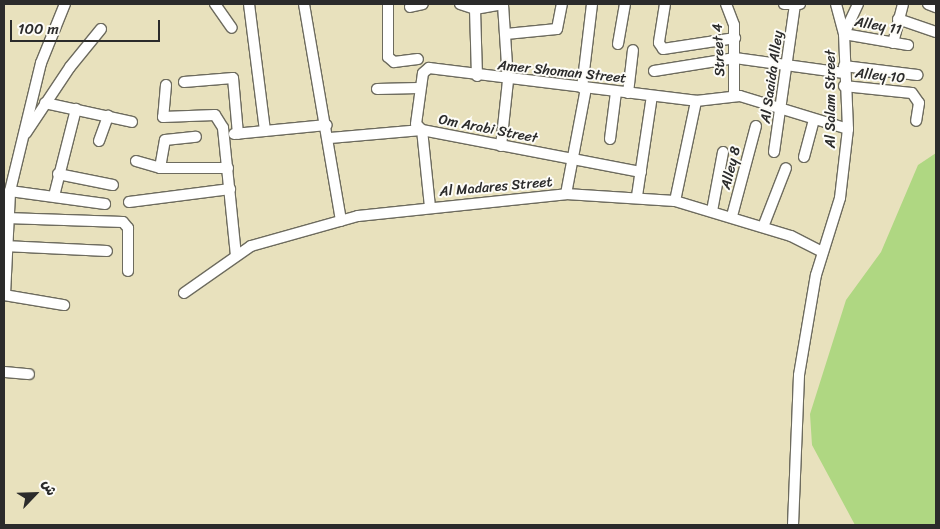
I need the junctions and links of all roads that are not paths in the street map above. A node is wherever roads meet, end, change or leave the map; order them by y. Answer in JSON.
{"nodes":[{"id":1,"x":65,"y":4,"type":"edge"},
{"id":2,"x":216,"y":4,"type":"edge"},
{"id":3,"x":250,"y":4,"type":"edge"},
{"id":4,"x":304,"y":4,"type":"edge"},
{"id":5,"x":388,"y":4,"type":"edge"},
{"id":6,"x":423,"y":4,"type":"edge"},
{"id":7,"x":460,"y":4,"type":"edge"},
{"id":8,"x":503,"y":4,"type":"edge"},
{"id":9,"x":562,"y":4,"type":"edge"},
{"id":10,"x":592,"y":4,"type":"edge"},
{"id":11,"x":625,"y":4,"type":"edge"},
{"id":12,"x":665,"y":4,"type":"edge"},
{"id":13,"x":726,"y":4,"type":"edge"},
{"id":14,"x":784,"y":4,"type":"edge"},
{"id":15,"x":798,"y":4,"type":"edge"},
{"id":16,"x":836,"y":4,"type":"edge"},
{"id":17,"x":858,"y":4,"type":"edge"},
{"id":18,"x":903,"y":4,"type":"edge"},
{"id":19,"x":928,"y":4,"type":"edge"},
{"id":20,"x":410,"y":7,"type":"dead end"},
{"id":21,"x":936,"y":7,"type":"edge"},
{"id":22,"x":475,"y":9,"type":"junction"},
{"id":23,"x":898,"y":19,"type":"junction"},
{"id":24,"x":232,"y":28,"type":"dead end"},
{"id":25,"x":101,"y":29,"type":"dead end"},
{"id":26,"x":936,"y":32,"type":"edge"},
{"id":27,"x":506,"y":34,"type":"junction"},
{"id":28,"x":844,"y":34,"type":"junction"},
{"id":29,"x":735,"y":38,"type":"junction"},
{"id":30,"x":893,"y":43,"type":"junction"},
{"id":31,"x":618,"y":44,"type":"dead end"},
{"id":32,"x":908,"y":45,"type":"dead end"},
{"id":33,"x":633,"y":50,"type":"dead end"},
{"id":34,"x":735,"y":58,"type":"junction"},
{"id":35,"x":418,"y":60,"type":"dead end"},
{"id":36,"x":788,"y":69,"type":"junction"},
{"id":37,"x":844,"y":69,"type":"junction"},
{"id":38,"x":654,"y":71,"type":"dead end"},
{"id":39,"x":477,"y":76,"type":"junction"},
{"id":40,"x":917,"y":76,"type":"dead end"},
{"id":41,"x":508,"y":80,"type":"junction"},
{"id":42,"x":184,"y":82,"type":"dead end"},
{"id":43,"x":166,"y":85,"type":"dead end"},
{"id":44,"x":844,"y":86,"type":"junction"},
{"id":45,"x":419,"y":88,"type":"junction"},
{"id":46,"x":584,"y":88,"type":"junction"},
{"id":47,"x":377,"y":90,"type":"dead end"},
{"id":48,"x":616,"y":92,"type":"junction"},
{"id":49,"x":628,"y":93,"type":"junction"},
{"id":50,"x":734,"y":95,"type":"junction"},
{"id":51,"x":652,"y":96,"type":"junction"},
{"id":52,"x":696,"y":101,"type":"junction"},
{"id":53,"x":45,"y":103,"type":"junction"},
{"id":54,"x":782,"y":109,"type":"junction"},
{"id":55,"x":76,"y":110,"type":"junction"},
{"id":56,"x":108,"y":116,"type":"junction"},
{"id":57,"x":814,"y":119,"type":"junction"},
{"id":58,"x":916,"y":121,"type":"dead end"},
{"id":59,"x":132,"y":122,"type":"dead end"},
{"id":60,"x":327,"y":125,"type":"junction"},
{"id":61,"x":756,"y":126,"type":"dead end"},
{"id":62,"x":848,"y":129,"type":"junction"},
{"id":63,"x":422,"y":130,"type":"junction"},
{"id":64,"x":265,"y":131,"type":"junction"},
{"id":65,"x":238,"y":134,"type":"junction"},
{"id":66,"x":225,"y":135,"type":"junction"},
{"id":67,"x":196,"y":137,"type":"dead end"},
{"id":68,"x":330,"y":138,"type":"junction"},
{"id":69,"x":610,"y":140,"type":"dead end"},
{"id":70,"x":100,"y":141,"type":"dead end"},
{"id":71,"x":21,"y":142,"type":"junction"},
{"id":72,"x":501,"y":146,"type":"junction"},
{"id":73,"x":723,"y":152,"type":"dead end"},
{"id":74,"x":774,"y":152,"type":"dead end"},
{"id":75,"x":804,"y":157,"type":"dead end"},
{"id":76,"x":573,"y":159,"type":"junction"},
{"id":77,"x":136,"y":161,"type":"dead end"},
{"id":78,"x":160,"y":168,"type":"junction"},
{"id":79,"x":228,"y":168,"type":"junction"},
{"id":80,"x":786,"y":168,"type":"dead end"},
{"id":81,"x":641,"y":172,"type":"junction"},
{"id":82,"x":58,"y":174,"type":"junction"},
{"id":83,"x":113,"y":184,"type":"dead end"},
{"id":84,"x":230,"y":189,"type":"junction"},
{"id":85,"x":10,"y":190,"type":"junction"},
{"id":86,"x":566,"y":194,"type":"junction"},
{"id":87,"x":54,"y":196,"type":"junction"},
{"id":88,"x":637,"y":196,"type":"junction"},
{"id":89,"x":675,"y":201,"type":"junction"},
{"id":90,"x":129,"y":202,"type":"dead end"},
{"id":91,"x":105,"y":204,"type":"dead end"},
{"id":92,"x":430,"y":207,"type":"junction"},
{"id":93,"x":712,"y":211,"type":"junction"},
{"id":94,"x":732,"y":216,"type":"junction"},
{"id":95,"x":6,"y":218,"type":"junction"},
{"id":96,"x":341,"y":221,"type":"junction"},
{"id":97,"x":763,"y":227,"type":"junction"},
{"id":98,"x":4,"y":246,"type":"edge"},
{"id":99,"x":108,"y":251,"type":"dead end"},
{"id":100,"x":822,"y":252,"type":"junction"},
{"id":101,"x":236,"y":255,"type":"junction"},
{"id":102,"x":128,"y":271,"type":"dead end"},
{"id":103,"x":184,"y":293,"type":"dead end"},
{"id":104,"x":4,"y":295,"type":"edge"},
{"id":105,"x":64,"y":305,"type":"dead end"},
{"id":106,"x":4,"y":372,"type":"edge"},
{"id":107,"x":29,"y":374,"type":"dead end"},
{"id":108,"x":793,"y":525,"type":"edge"}],
"edges":[{"from":1,"to":71,"type":"street"},
{"from":2,"to":24,"type":"street"},
{"from":3,"to":64,"type":"street"},
{"from":4,"to":60,"type":"street"},
{"from":5,"to":35,"type":"street"},
{"from":6,"to":20,"type":"street"},
{"from":7,"to":22,"type":"street"},
{"from":8,"to":22,"type":"street"},
{"from":8,"to":27,"type":"street"},
{"from":9,"to":27,"type":"street"},
{"from":10,"to":46,"type":"street"},
{"from":11,"to":31,"type":"street"},
{"from":12,"to":29,"type":"street"},
{"from":13,"to":29,"type":"street","name":"Street 4"},
{"from":14,"to":15,"type":"street"},
{"from":15,"to":36,"type":"street","name":"Al Saaida Alley"},
{"from":16,"to":28,"type":"street","name":"Al Salam Street"},
{"from":17,"to":28,"type":"street"},
{"from":18,"to":23,"type":"street"},
{"from":19,"to":21,"type":"street"},
{"from":22,"to":39,"type":"street"},
{"from":23,"to":26,"type":"street"},
{"from":23,"to":30,"type":"street"},
{"from":25,"to":53,"type":"street"},
{"from":27,"to":41,"type":"street"},
{"from":28,"to":30,"type":"street","name":"Alley 11"},
{"from":28,"to":37,"type":"street","name":"Al Salam Street"},
{"from":29,"to":34,"type":"street","name":"Street 4"},
{"from":30,"to":32,"type":"street","name":"Alley 11"},
{"from":33,"to":49,"type":"street"},
{"from":34,"to":36,"type":"street"},
{"from":34,"to":38,"type":"street"},
{"from":34,"to":50,"type":"street","name":"Street 4"},
{"from":36,"to":37,"type":"street"},
{"from":36,"to":54,"type":"street","name":"Al Saaida Alley"},
{"from":37,"to":40,"type":"street"},
{"from":37,"to":44,"type":"street","name":"Al Salam Street"},
{"from":39,"to":41,"type":"street","name":"Amer Shoman Street"},
{"from":39,"to":45,"type":"street","name":"Amer Shoman Street"},
{"from":41,"to":46,"type":"street","name":"Amer Shoman Street"},
{"from":41,"to":72,"type":"street"},
{"from":42,"to":65,"type":"street"},
{"from":43,"to":66,"type":"street"},
{"from":44,"to":58,"type":"street","name":"Alley 10"},
{"from":44,"to":62,"type":"street","name":"Al Salam Street"},
{"from":45,"to":47,"type":"street"},
{"from":45,"to":63,"type":"street"},
{"from":46,"to":48,"type":"street","name":"Amer Shoman Street"},
{"from":46,"to":76,"type":"street"},
{"from":48,"to":49,"type":"street","name":"Amer Shoman Street"},
{"from":48,"to":69,"type":"street"},
{"from":49,"to":51,"type":"street","name":"Amer Shoman Street"},
{"from":50,"to":52,"type":"street","name":"Amer Shoman Street"},
{"from":50,"to":54,"type":"street"},
{"from":51,"to":52,"type":"street","name":"Amer Shoman Street"},
{"from":51,"to":81,"type":"street"},
{"from":52,"to":89,"type":"street"},
{"from":53,"to":55,"type":"street"},
{"from":53,"to":71,"type":"street"},
{"from":54,"to":57,"type":"street"},
{"from":54,"to":74,"type":"street","name":"Al Saaida Alley"},
{"from":55,"to":56,"type":"street"},
{"from":55,"to":82,"type":"street"},
{"from":56,"to":59,"type":"street"},
{"from":56,"to":70,"type":"street"},
{"from":57,"to":62,"type":"street"},
{"from":57,"to":75,"type":"street"},
{"from":60,"to":64,"type":"street"},
{"from":60,"to":68,"type":"street"},
{"from":61,"to":94,"type":"street","name":"Alley 8"},
{"from":62,"to":100,"type":"street","name":"Al Salam Street"},
{"from":63,"to":68,"type":"street","name":"Om Arabi Street"},
{"from":63,"to":72,"type":"street","name":"Om Arabi Street"},
{"from":63,"to":92,"type":"street"},
{"from":64,"to":65,"type":"street"},
{"from":65,"to":66,"type":"street"},
{"from":66,"to":79,"type":"street"},
{"from":67,"to":78,"type":"street"},
{"from":68,"to":96,"type":"street"},
{"from":71,"to":85,"type":"street"},
{"from":72,"to":76,"type":"street","name":"Om Arabi Street"},
{"from":73,"to":93,"type":"street"},
{"from":76,"to":81,"type":"street","name":"Om Arabi Street"},
{"from":76,"to":86,"type":"street"},
{"from":77,"to":78,"type":"street"},
{"from":78,"to":79,"type":"street"},
{"from":79,"to":84,"type":"street"},
{"from":80,"to":97,"type":"street"},
{"from":81,"to":88,"type":"street"},
{"from":82,"to":83,"type":"street"},
{"from":82,"to":87,"type":"street"},
{"from":84,"to":90,"type":"street"},
{"from":84,"to":101,"type":"street"},
{"from":85,"to":87,"type":"street"},
{"from":85,"to":95,"type":"street"},
{"from":86,"to":88,"type":"street","name":"Al Madares Street"},
{"from":86,"to":92,"type":"street","name":"Al Madares Street"},
{"from":87,"to":91,"type":"street"},
{"from":88,"to":89,"type":"street","name":"Al Madares Street"},
{"from":89,"to":93,"type":"street","name":"Al Madares Street"},
{"from":92,"to":96,"type":"street","name":"Al Madares Street"},
{"from":93,"to":94,"type":"street","name":"Al Madares Street"},
{"from":94,"to":97,"type":"street","name":"Al Madares Street"},
{"from":95,"to":98,"type":"street"},
{"from":95,"to":102,"type":"street"},
{"from":96,"to":101,"type":"street","name":"Al Madares Street"},
{"from":97,"to":100,"type":"street","name":"Al Madares Street"},
{"from":98,"to":99,"type":"street"},
{"from":98,"to":104,"type":"street"},
{"from":100,"to":108,"type":"street","name":"Al Salam Street"},
{"from":101,"to":103,"type":"street","name":"Al Madares Street"},
{"from":104,"to":105,"type":"street"},
{"from":106,"to":107,"type":"street"}]}
